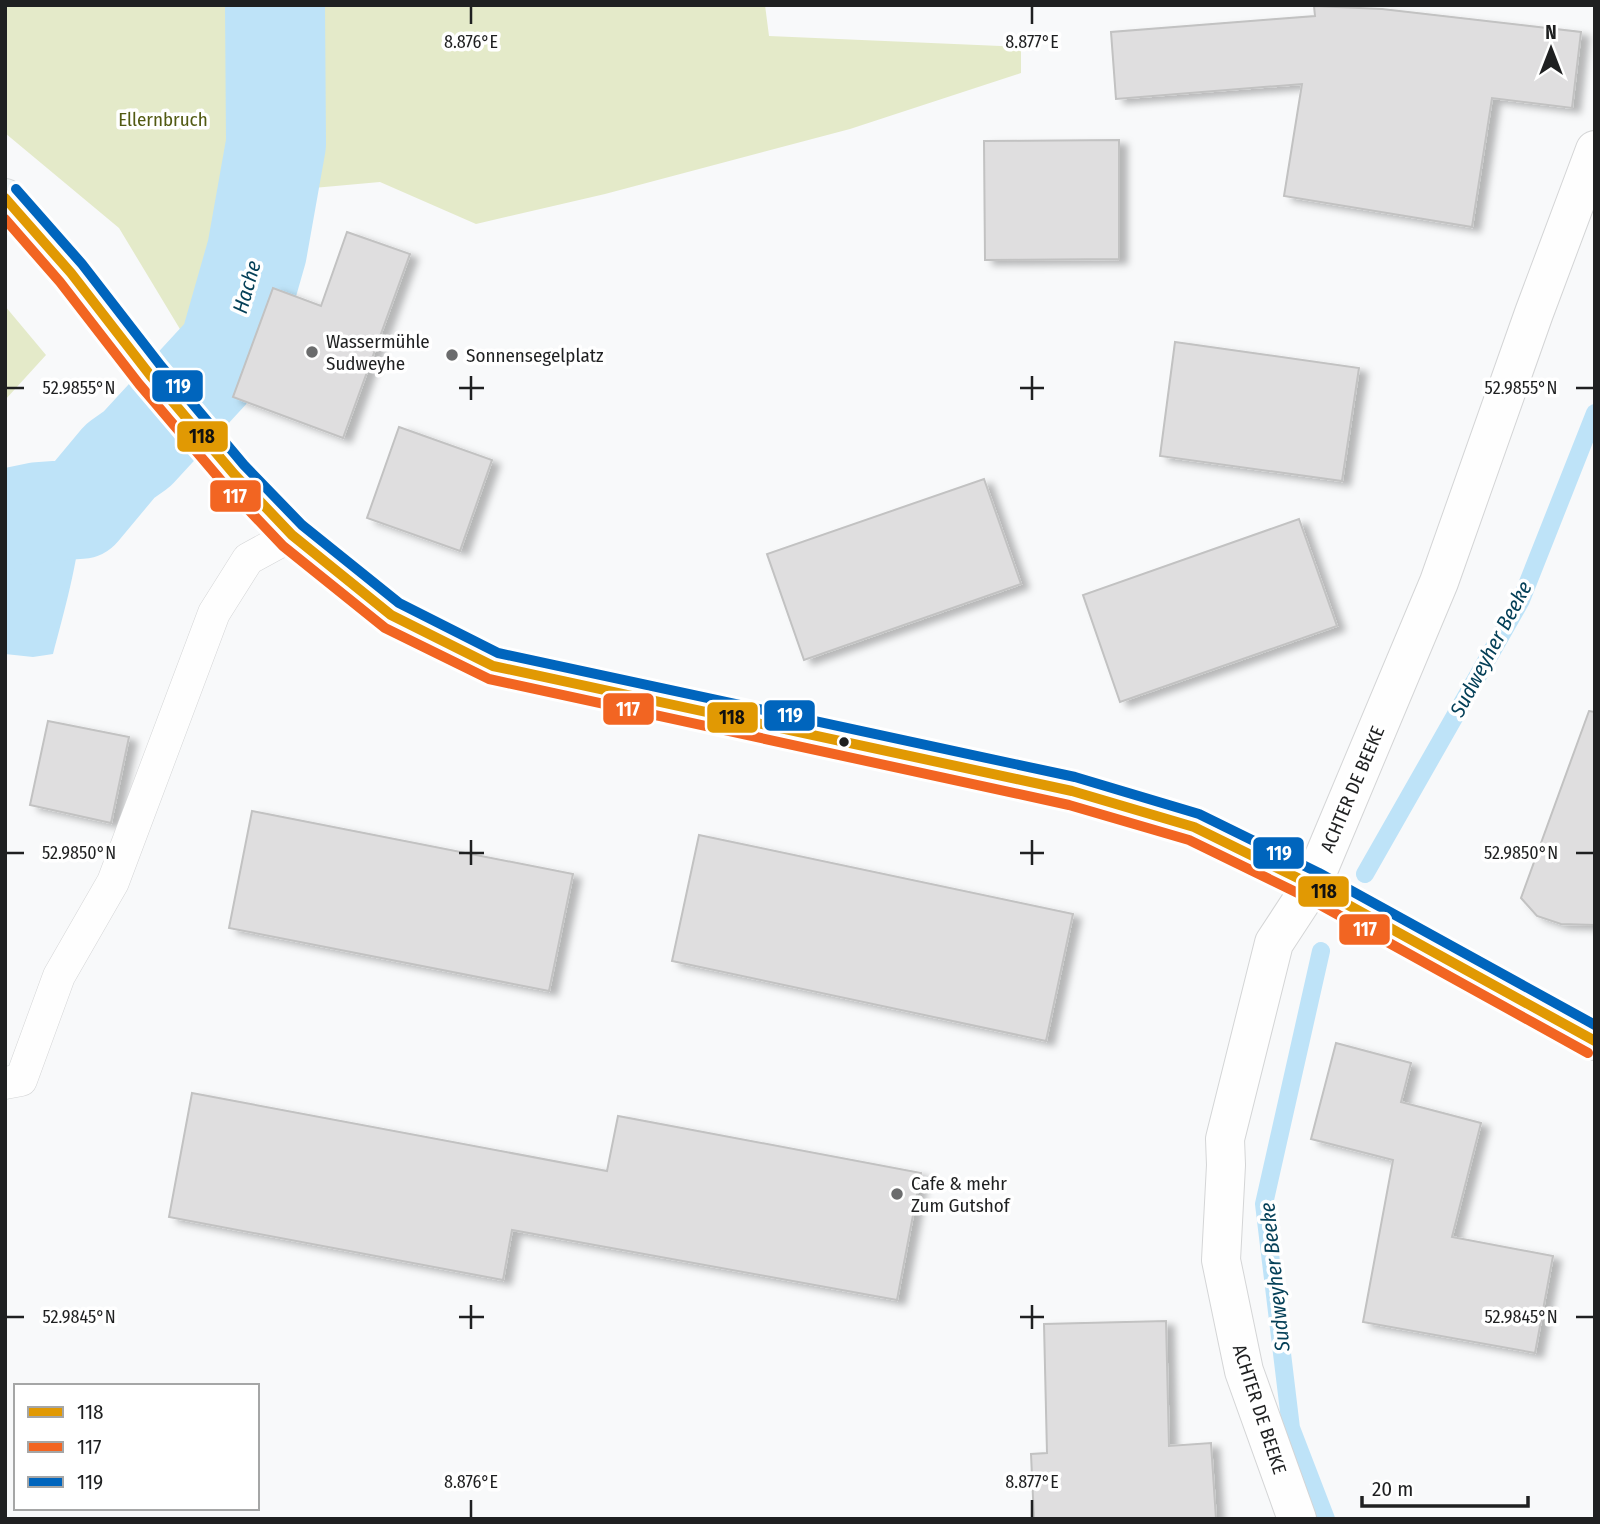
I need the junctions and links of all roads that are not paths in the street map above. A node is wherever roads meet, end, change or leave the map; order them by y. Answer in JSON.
{"nodes":[{"id":1,"x":1595,"y":150,"type":"edge"},
{"id":2,"x":5,"y":198,"type":"edge"},
{"id":3,"x":292,"y":535,"type":"junction"},
{"id":4,"x":1312,"y":885,"type":"junction"},
{"id":5,"x":1595,"y":1041,"type":"edge"},
{"id":6,"x":5,"y":1083,"type":"edge"},
{"id":7,"x":1297,"y":1519,"type":"edge"}],
"edges":[{"from":1,"to":4,"type":"street","name":"ACHTER DE BEEKE"},
{"from":2,"to":3,"type":"main road"},
{"from":3,"to":4,"type":"main road"},
{"from":3,"to":6,"type":"lane"},
{"from":4,"to":5,"type":"main road"},
{"from":4,"to":7,"type":"street","name":"ACHTER DE BEEKE"}]}
